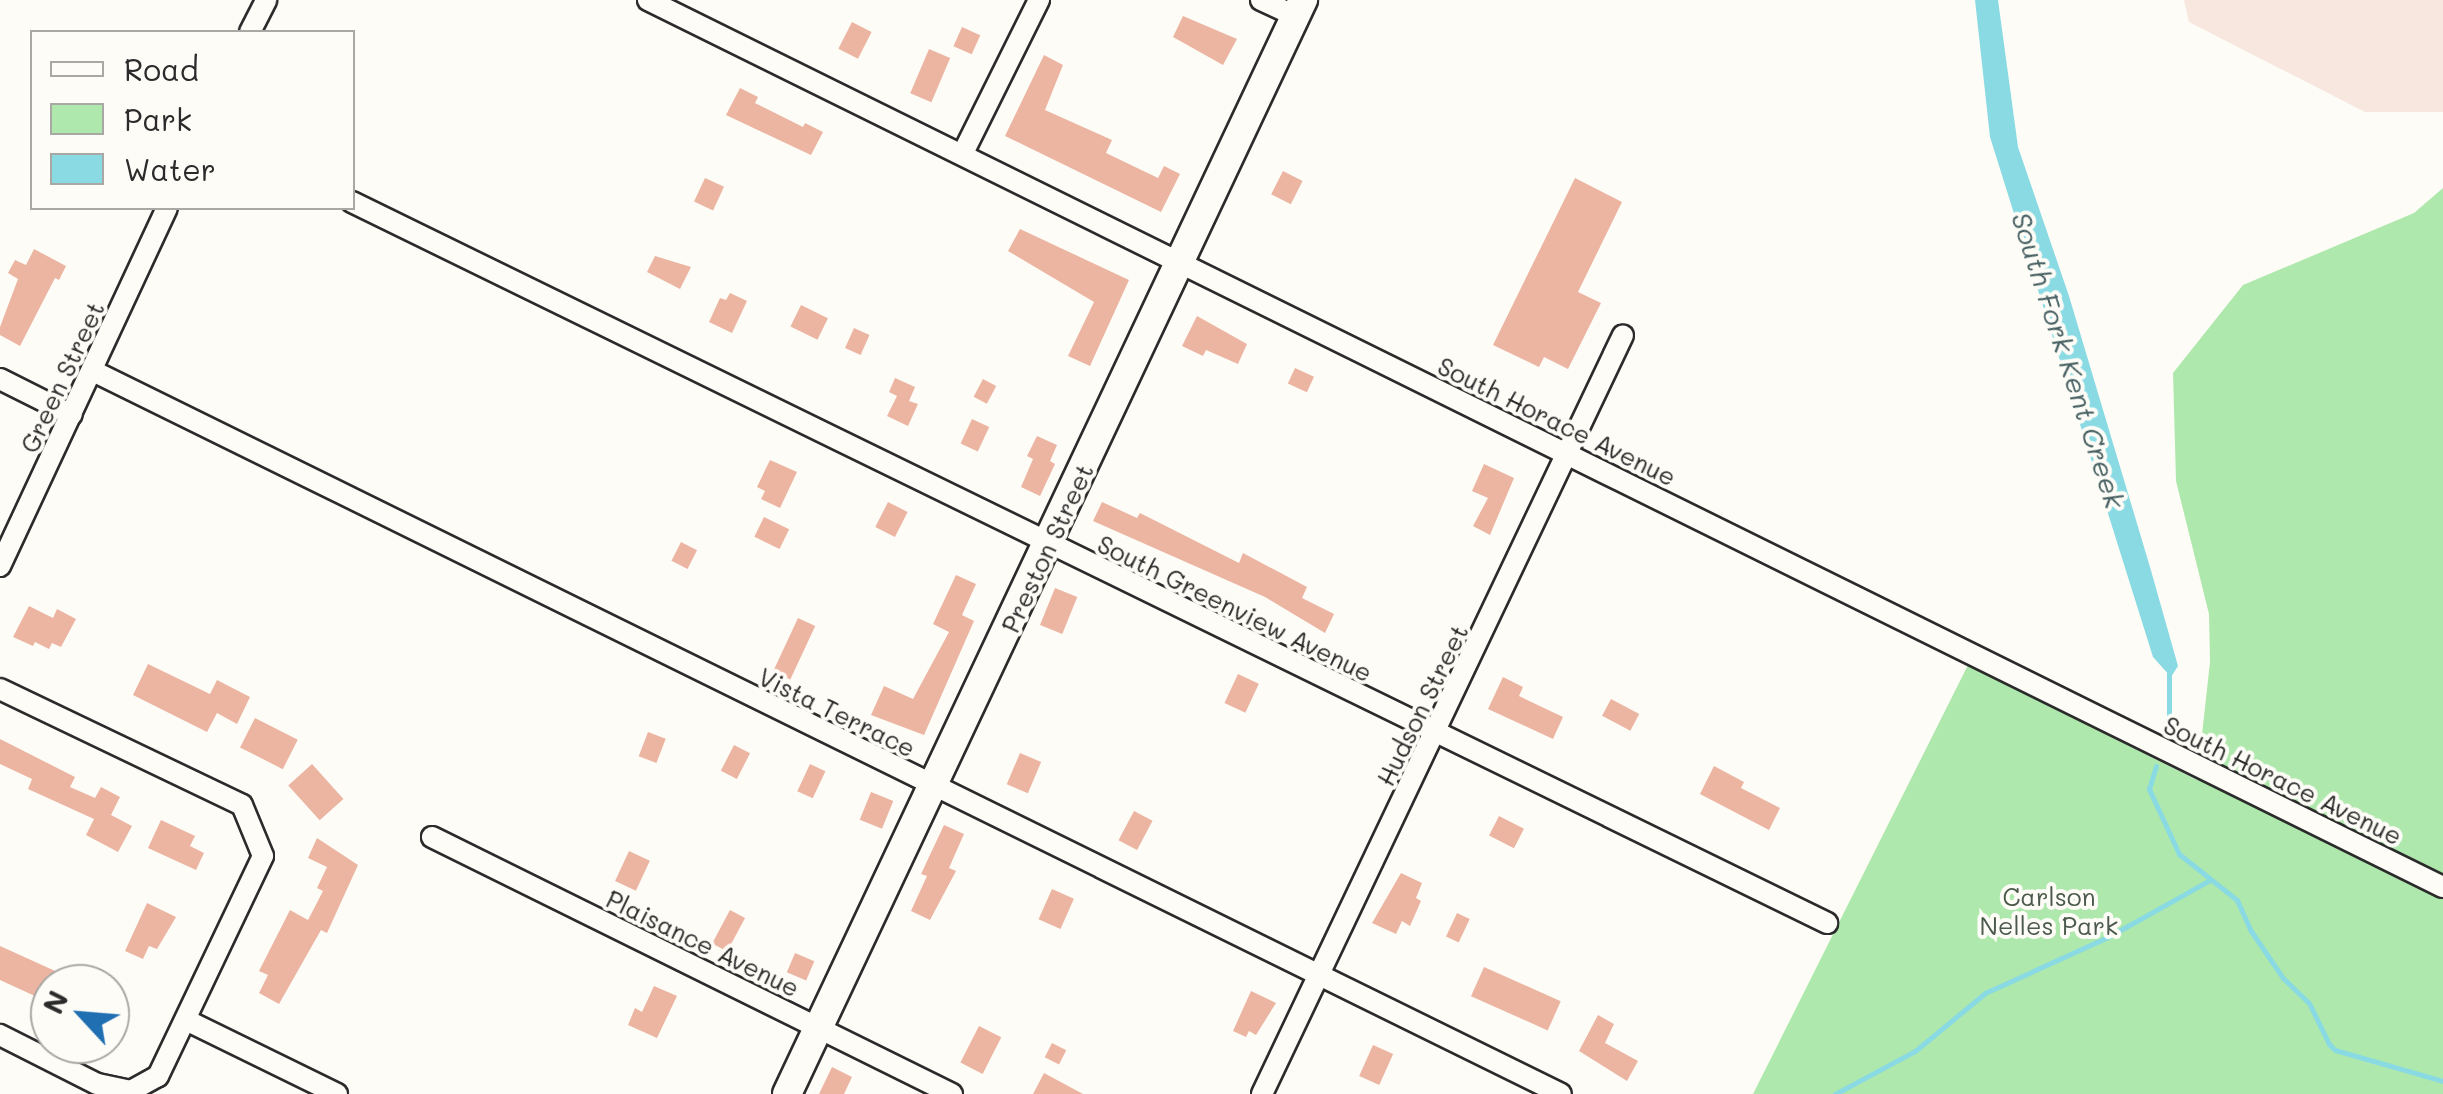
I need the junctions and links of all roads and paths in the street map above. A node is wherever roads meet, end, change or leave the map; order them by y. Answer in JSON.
{"nodes":[{"id":1,"x":266,"y":0,"type":"edge"},
{"id":2,"x":648,"y":0,"type":"edge"},
{"id":3,"x":1039,"y":0,"type":"edge"},
{"id":4,"x":1261,"y":0,"type":"edge"},
{"id":5,"x":1299,"y":8,"type":"edge"},
{"id":6,"x":251,"y":30,"type":"edge"},
{"id":7,"x":963,"y":153,"type":"junction"},
{"id":8,"x":355,"y":203,"type":"edge"},
{"id":9,"x":166,"y":210,"type":"edge"},
{"id":10,"x":1182,"y":262,"type":"junction"},
{"id":11,"x":1623,"y":335,"type":"dead end"},
{"id":12,"x":93,"y":370,"type":"junction"},
{"id":13,"x":0,"y":380,"type":"edge"},
{"id":14,"x":72,"y":415,"type":"junction"},
{"id":15,"x":1569,"y":455,"type":"junction"},
{"id":16,"x":1048,"y":544,"type":"junction"},
{"id":17,"x":0,"y":566,"type":"edge"},
{"id":18,"x":0,"y":689,"type":"edge"},
{"id":19,"x":1436,"y":734,"type":"junction"},
{"id":20,"x":934,"y":788,"type":"junction"},
{"id":21,"x":432,"y":837,"type":"dead end"},
{"id":22,"x":2443,"y":887,"type":"edge"},
{"id":23,"x":1827,"y":923,"type":"dead end"},
{"id":24,"x":1320,"y":976,"type":"junction"},
{"id":25,"x":188,"y":1021,"type":"junction"},
{"id":26,"x":819,"y":1029,"type":"junction"},
{"id":27,"x":0,"y":1034,"type":"edge"},
{"id":28,"x":337,"y":1094,"type":"edge"},
{"id":29,"x":787,"y":1094,"type":"edge"},
{"id":30,"x":952,"y":1094,"type":"edge"},
{"id":31,"x":1262,"y":1094,"type":"edge"},
{"id":32,"x":1561,"y":1094,"type":"edge"}],
"edges":[{"from":1,"to":6,"type":"street"},
{"from":2,"to":7,"type":"street","name":"South Horace Avenue"},
{"from":3,"to":7,"type":"street"},
{"from":4,"to":5,"type":"street"},
{"from":5,"to":10,"type":"street","name":"Preston Street"},
{"from":7,"to":10,"type":"street","name":"South Horace Avenue"},
{"from":8,"to":16,"type":"street","name":"South Greenview Avenue"},
{"from":9,"to":12,"type":"street","name":"Green Street"},
{"from":10,"to":15,"type":"street","name":"South Horace Avenue"},
{"from":10,"to":16,"type":"street","name":"Preston Street"},
{"from":11,"to":15,"type":"street","name":"Hudson Street"},
{"from":12,"to":14,"type":"street","name":"Green Street"},
{"from":12,"to":20,"type":"street","name":"Vista Terrace"},
{"from":13,"to":14,"type":"street"},
{"from":14,"to":17,"type":"street","name":"Green Street"},
{"from":15,"to":19,"type":"street","name":"Hudson Street"},
{"from":15,"to":22,"type":"street","name":"South Horace Avenue"},
{"from":16,"to":19,"type":"street","name":"South Greenview Avenue"},
{"from":16,"to":20,"type":"street","name":"Preston Street"},
{"from":18,"to":25,"type":"street"},
{"from":19,"to":23,"type":"street","name":"South Greenview Avenue"},
{"from":19,"to":24,"type":"street","name":"Hudson Street"},
{"from":20,"to":24,"type":"street","name":"Vista Terrace"},
{"from":20,"to":26,"type":"street","name":"Preston Street"},
{"from":21,"to":26,"type":"street","name":"Plaisance Avenue"},
{"from":24,"to":31,"type":"street","name":"Hudson Street"},
{"from":24,"to":32,"type":"street","name":"Vista Terrace"},
{"from":25,"to":27,"type":"street"},
{"from":25,"to":28,"type":"street"},
{"from":26,"to":29,"type":"street","name":"Preston Street"},
{"from":26,"to":30,"type":"street","name":"Plaisance Avenue"}]}
